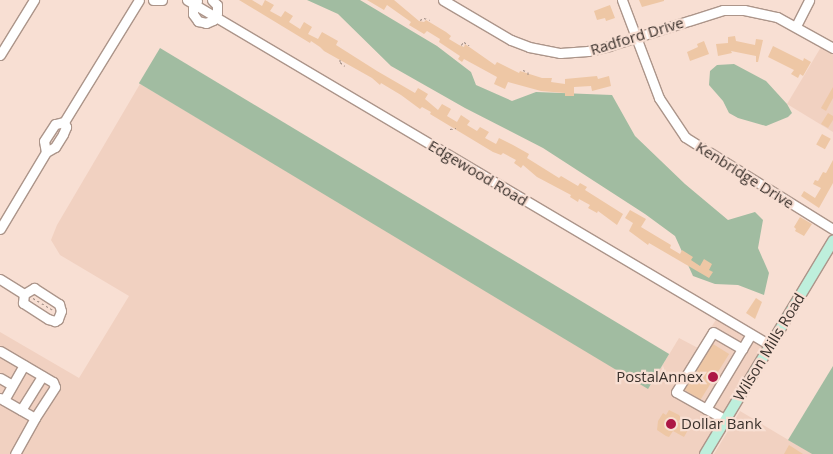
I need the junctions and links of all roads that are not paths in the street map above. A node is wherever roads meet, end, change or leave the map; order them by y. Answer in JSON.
{"nodes":[{"id":1,"x":34,"y":0,"type":"edge"},
{"id":2,"x":139,"y":0,"type":"edge"},
{"id":3,"x":152,"y":0,"type":"edge"},
{"id":4,"x":162,"y":0,"type":"edge"},
{"id":5,"x":212,"y":0,"type":"edge"},
{"id":6,"x":444,"y":0,"type":"edge"},
{"id":7,"x":622,"y":0,"type":"edge"},
{"id":8,"x":809,"y":0,"type":"edge"},
{"id":9,"x":193,"y":2,"type":"edge"},
{"id":10,"x":216,"y":17,"type":"junction"},
{"id":11,"x":796,"y":26,"type":"junction"},
{"id":12,"x":637,"y":38,"type":"junction"},
{"id":13,"x":833,"y":48,"type":"edge"},
{"id":14,"x":0,"y":55,"type":"edge"},
{"id":15,"x":0,"y":229,"type":"edge"},
{"id":16,"x":833,"y":229,"type":"edge"},
{"id":17,"x":833,"y":241,"type":"edge"},
{"id":18,"x":0,"y":279,"type":"edge"},
{"id":19,"x":26,"y":295,"type":"road end"},
{"id":20,"x":751,"y":334,"type":"junction"},
{"id":21,"x":770,"y":345,"type":"junction"},
{"id":22,"x":742,"y":349,"type":"junction"},
{"id":23,"x":0,"y":351,"type":"edge"},
{"id":24,"x":24,"y":365,"type":"junction"},
{"id":25,"x":42,"y":376,"type":"junction"},
{"id":26,"x":0,"y":378,"type":"edge"},
{"id":27,"x":12,"y":385,"type":"junction"},
{"id":28,"x":2,"y":399,"type":"edge"},
{"id":29,"x":706,"y":409,"type":"junction"},
{"id":30,"x":21,"y":410,"type":"junction"},
{"id":31,"x":35,"y":418,"type":"junction"},
{"id":32,"x":726,"y":420,"type":"junction"},
{"id":33,"x":15,"y":454,"type":"edge"},
{"id":34,"x":705,"y":454,"type":"edge"}],
"edges":[{"from":1,"to":14,"type":"street"},
{"from":2,"to":15,"type":"street"},
{"from":3,"to":4,"type":"street"},
{"from":5,"to":10,"type":"street"},
{"from":6,"to":12,"type":"street","name":"Radford Drive"},
{"from":7,"to":12,"type":"street","name":"Kenbridge Drive"},
{"from":8,"to":11,"type":"street"},
{"from":9,"to":10,"type":"street","name":"Edgewood Road"},
{"from":10,"to":20,"type":"street","name":"Edgewood Road"},
{"from":11,"to":12,"type":"street","name":"Radford Drive"},
{"from":11,"to":13,"type":"street","name":"Radford Drive"},
{"from":12,"to":16,"type":"street","name":"Kenbridge Drive"},
{"from":17,"to":21,"type":"main road","name":"Wilson Mills Road"},
{"from":18,"to":19,"type":"street"},
{"from":20,"to":21,"type":"street","name":"Edgewood Road"},
{"from":20,"to":22,"type":"street"},
{"from":21,"to":32,"type":"main road","name":"Wilson Mills Road"},
{"from":22,"to":29,"type":"street"},
{"from":22,"to":29,"type":"street"},
{"from":23,"to":24,"type":"street"},
{"from":24,"to":25,"type":"street"},
{"from":24,"to":27,"type":"street"},
{"from":25,"to":30,"type":"street"},
{"from":25,"to":31,"type":"street"},
{"from":26,"to":27,"type":"street"},
{"from":27,"to":28,"type":"street"},
{"from":28,"to":30,"type":"street"},
{"from":29,"to":32,"type":"street"},
{"from":30,"to":31,"type":"street"},
{"from":31,"to":33,"type":"street"},
{"from":32,"to":34,"type":"main road","name":"Wilson Mills Road"}]}
